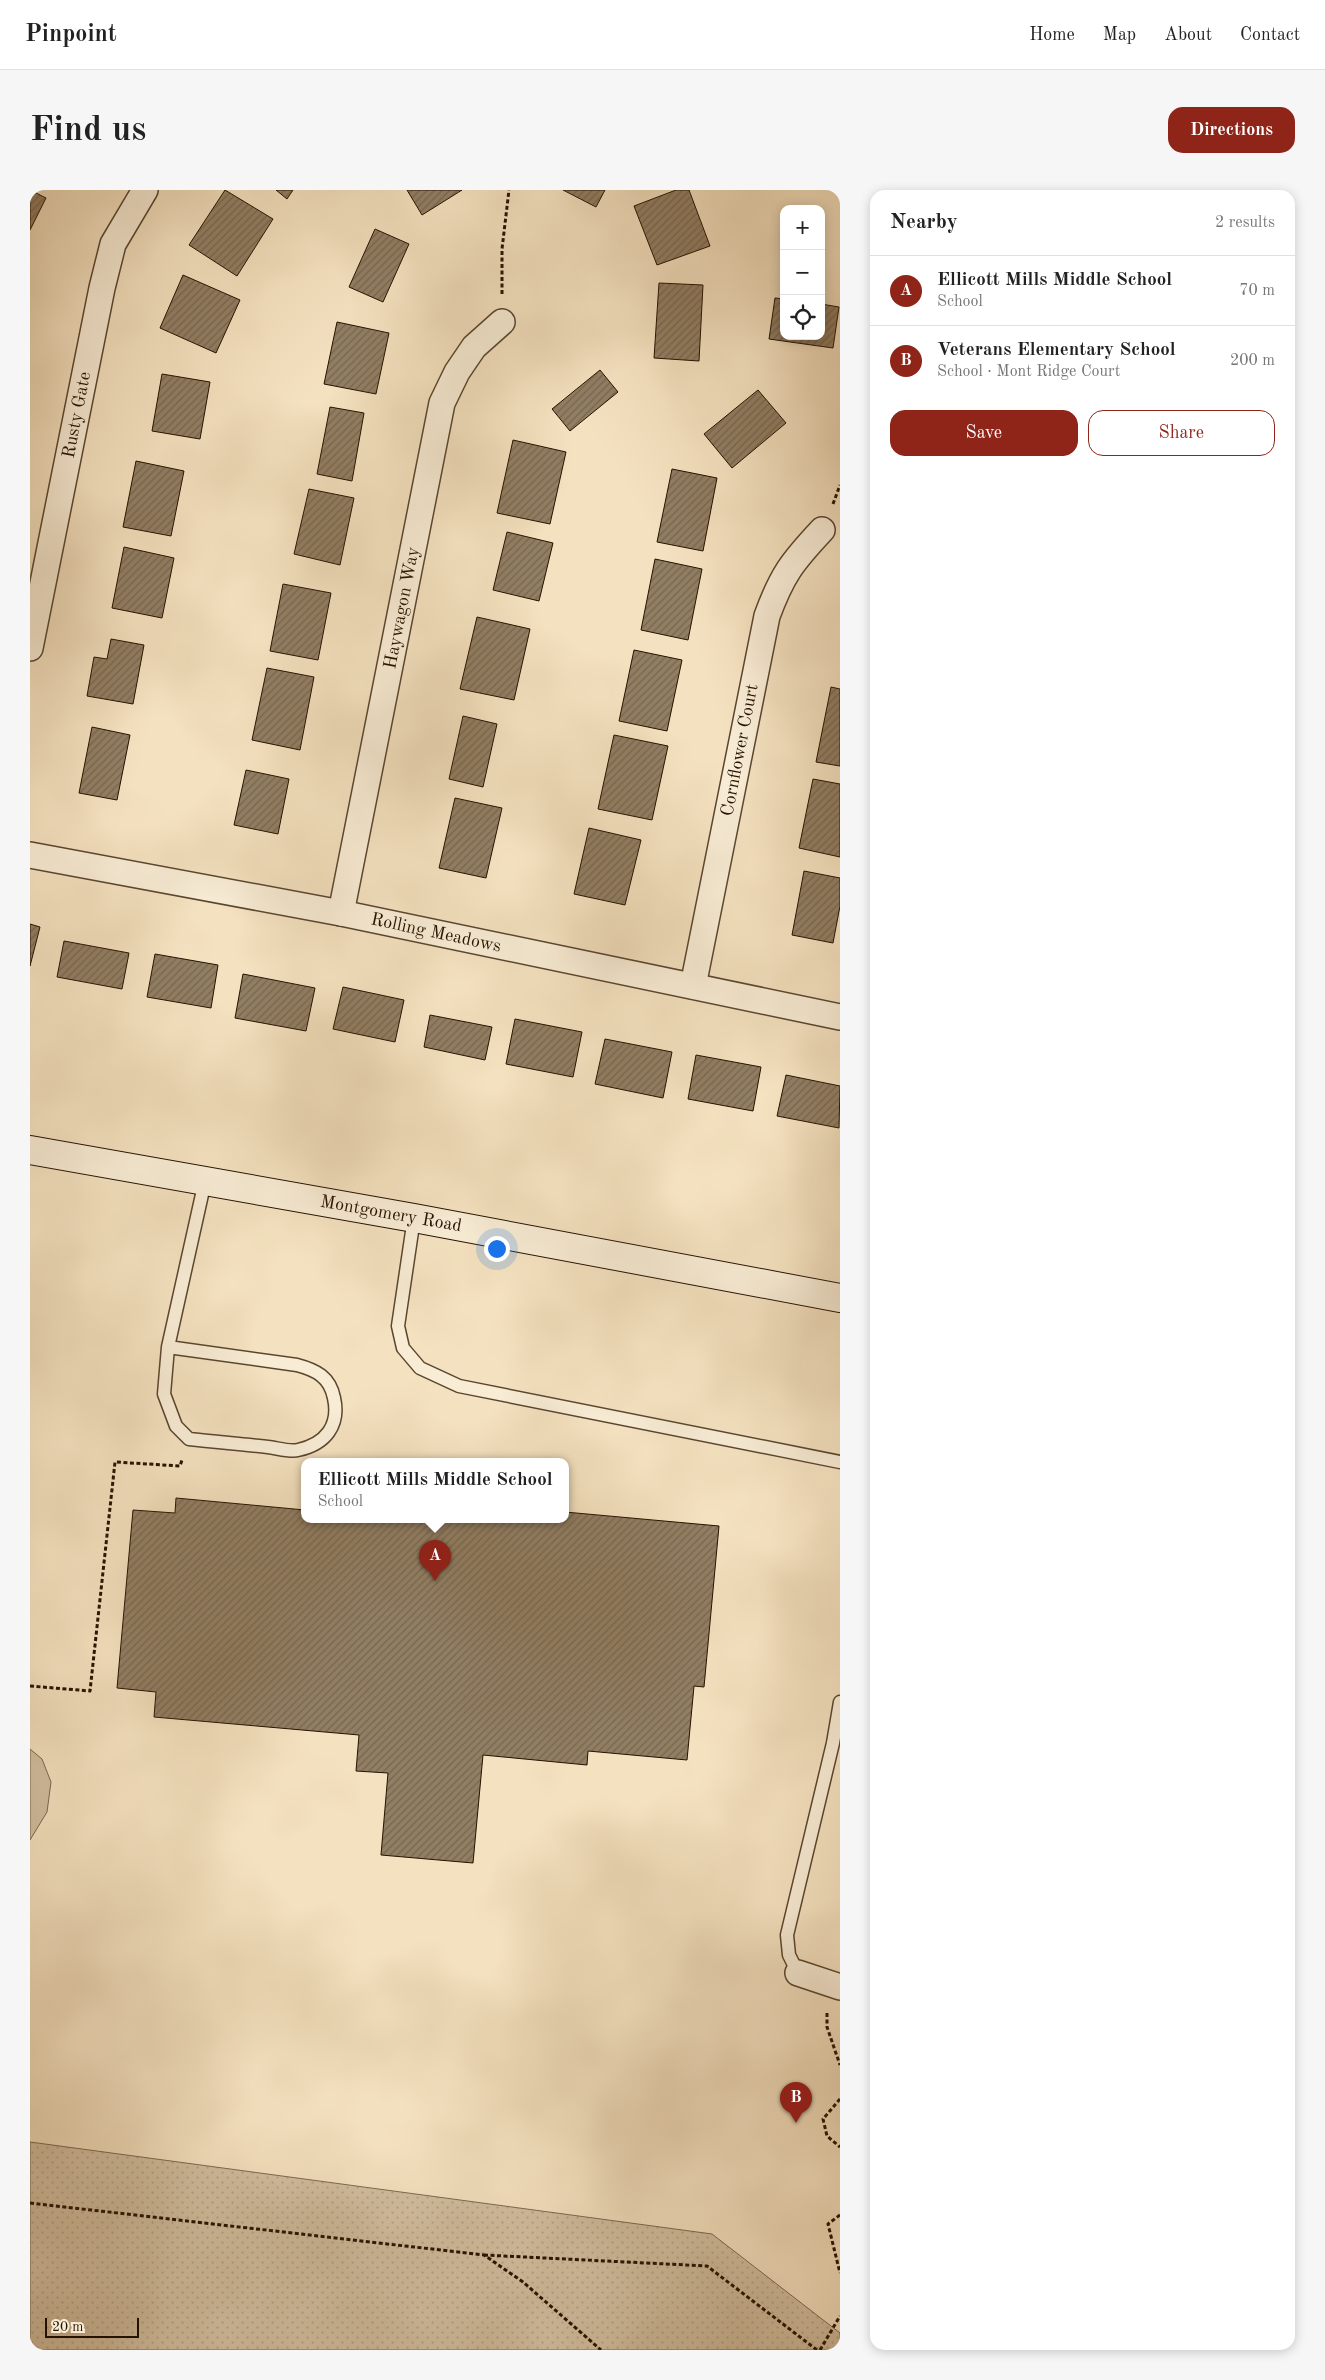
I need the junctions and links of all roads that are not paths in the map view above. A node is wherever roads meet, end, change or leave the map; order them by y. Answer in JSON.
{"nodes":[{"id":1,"x":145,"y":190,"type":"edge"},
{"id":2,"x":502,"y":322,"type":"road end"},
{"id":3,"x":822,"y":530,"type":"dead end"},
{"id":4,"x":30,"y":648,"type":"edge"},
{"id":5,"x":30,"y":855,"type":"edge"},
{"id":6,"x":341,"y":913,"type":"junction"},
{"id":7,"x":693,"y":986,"type":"junction"},
{"id":8,"x":840,"y":1017,"type":"edge"},
{"id":9,"x":30,"y":1150,"type":"edge"},
{"id":10,"x":205,"y":1182,"type":"junction"},
{"id":11,"x":414,"y":1218,"type":"junction"},
{"id":12,"x":840,"y":1298,"type":"edge"},
{"id":13,"x":168,"y":1347,"type":"junction"},
{"id":14,"x":840,"y":1462,"type":"edge"},
{"id":15,"x":840,"y":1702,"type":"edge"},
{"id":16,"x":798,"y":1973,"type":"joint"},
{"id":17,"x":838,"y":1986,"type":"edge"}],
"edges":[{"from":1,"to":4,"type":"street","name":"Rusty Gate"},
{"from":2,"to":6,"type":"street","name":"Haywagon Way"},
{"from":3,"to":7,"type":"street","name":"Cornflower Court"},
{"from":5,"to":6,"type":"street","name":"Rolling Meadows"},
{"from":6,"to":7,"type":"street","name":"Rolling Meadows"},
{"from":7,"to":8,"type":"street","name":"Rolling Meadows"},
{"from":9,"to":10,"type":"main road","name":"Montgomery Road"},
{"from":10,"to":11,"type":"main road","name":"Montgomery Road"},
{"from":10,"to":13,"type":"lane"},
{"from":11,"to":12,"type":"main road","name":"Montgomery Road"},
{"from":11,"to":14,"type":"lane"},
{"from":13,"to":13,"type":"lane"},
{"from":15,"to":16,"type":"lane"},
{"from":16,"to":17,"type":"street"}]}
